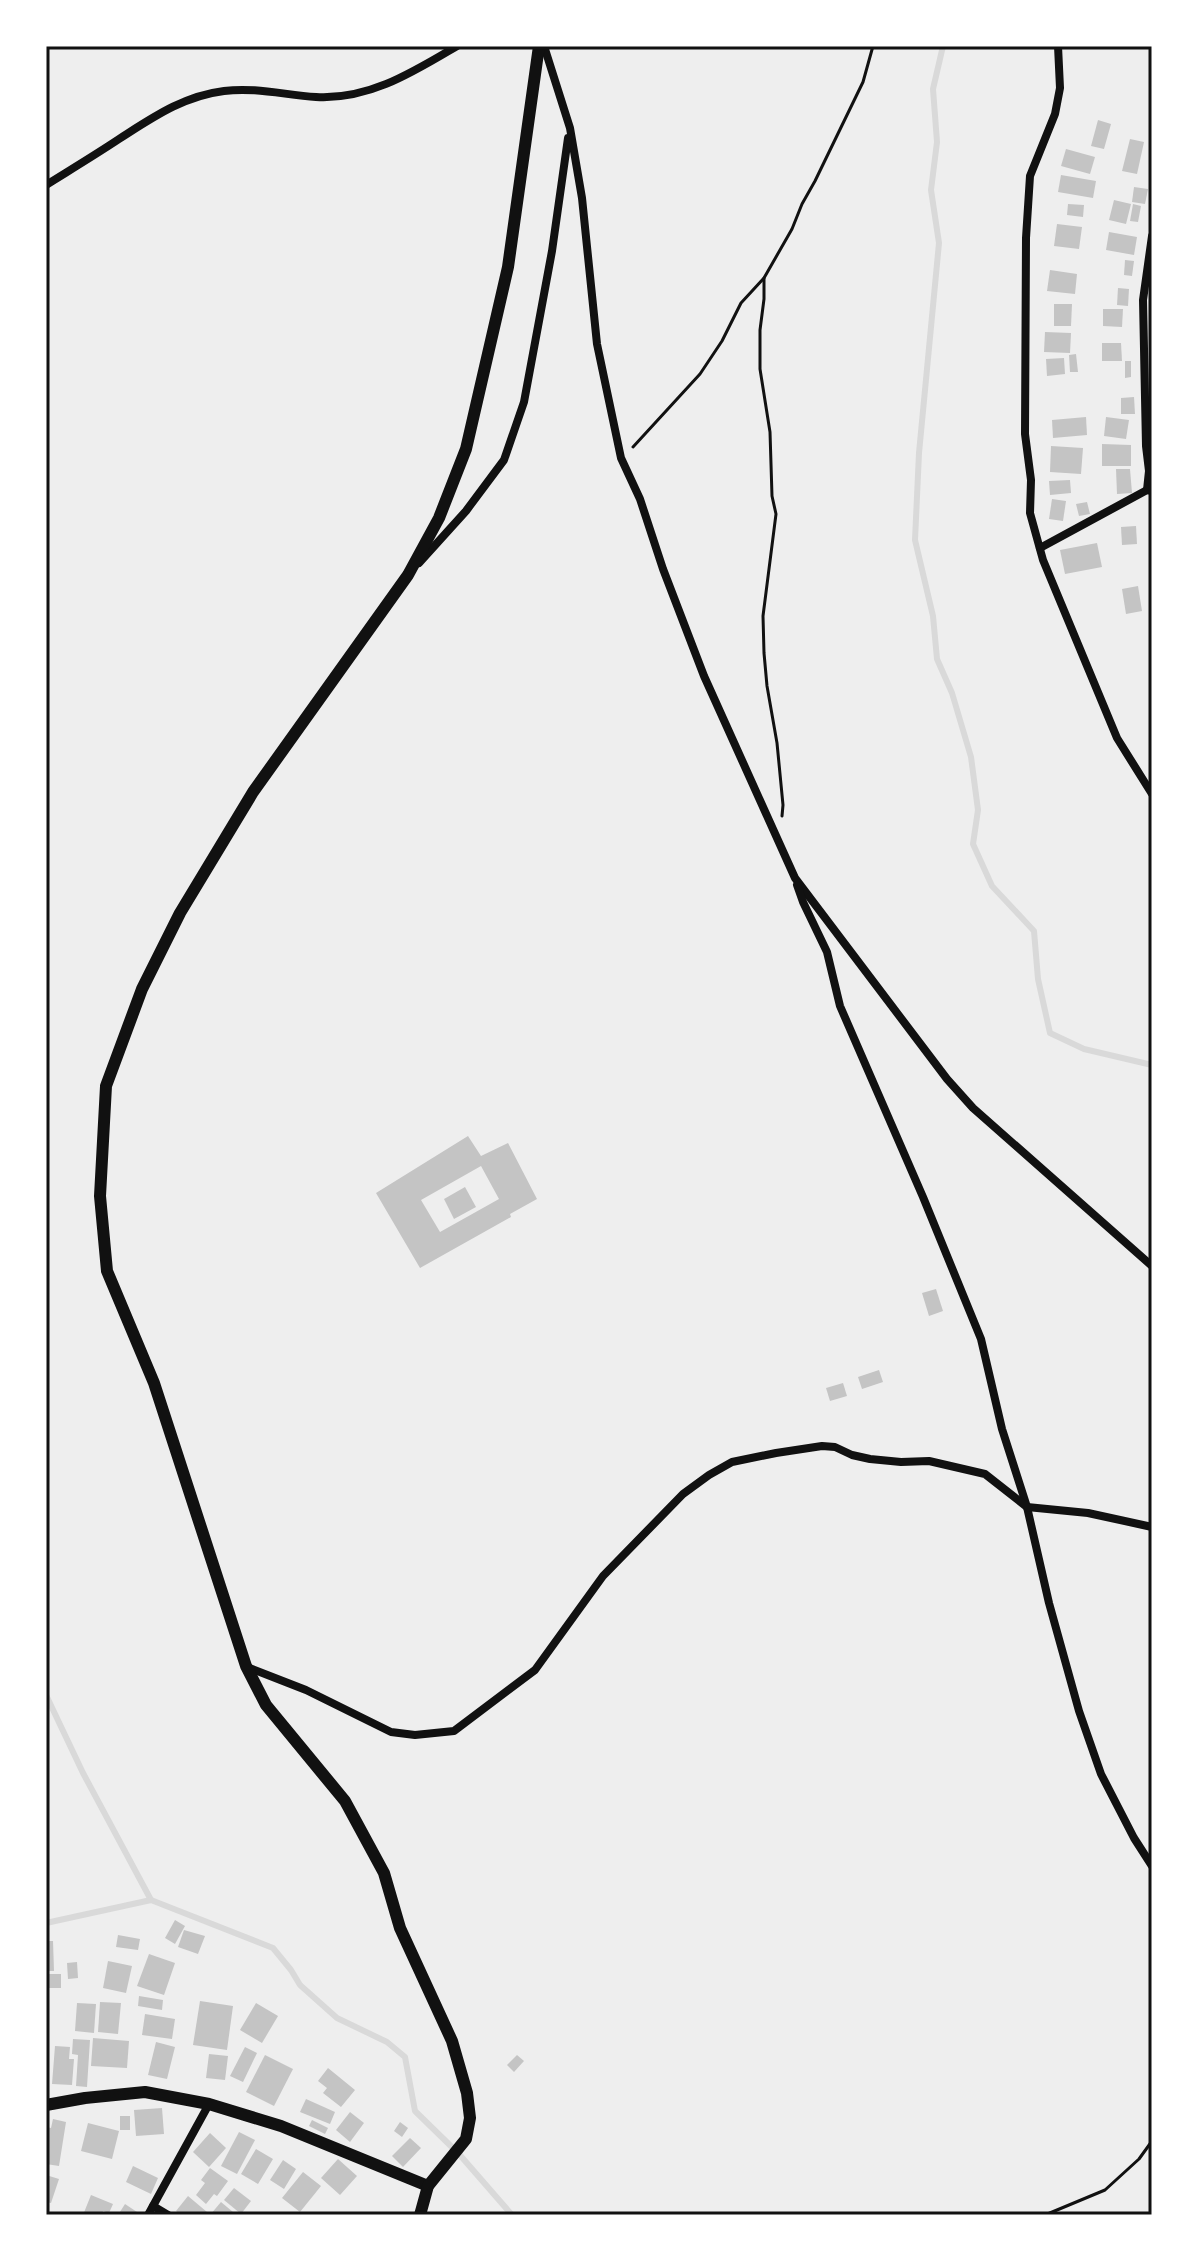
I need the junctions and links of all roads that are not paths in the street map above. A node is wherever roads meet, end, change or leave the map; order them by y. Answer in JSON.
{"nodes":[{"id":1,"x":457,"y":46,"type":"edge"},
{"id":2,"x":541,"y":46,"type":"edge"},
{"id":3,"x":1058,"y":46,"type":"edge"},
{"id":4,"x":570,"y":128,"type":"junction"},
{"id":5,"x":46,"y":185,"type":"edge"},
{"id":6,"x":1152,"y":236,"type":"edge"},
{"id":7,"x":1150,"y":490,"type":"edge"},
{"id":8,"x":1040,"y":548,"type":"junction"},
{"id":9,"x":408,"y":575,"type":"junction"},
{"id":10,"x":1152,"y":794,"type":"edge"},
{"id":11,"x":795,"y":878,"type":"junction"},
{"id":12,"x":1152,"y":1266,"type":"edge"},
{"id":13,"x":1027,"y":1507,"type":"junction"},
{"id":14,"x":1152,"y":1527,"type":"edge"},
{"id":15,"x":246,"y":1666,"type":"junction"},
{"id":16,"x":1134,"y":1838,"type":"junction"},
{"id":17,"x":1152,"y":1854,"type":"edge"},
{"id":18,"x":1152,"y":1866,"type":"edge"},
{"id":19,"x":209,"y":2104,"type":"junction"},
{"id":20,"x":46,"y":2105,"type":"edge"},
{"id":21,"x":428,"y":2186,"type":"junction"},
{"id":22,"x":153,"y":2206,"type":"junction"},
{"id":23,"x":148,"y":2215,"type":"edge"},
{"id":24,"x":168,"y":2215,"type":"edge"},
{"id":25,"x":420,"y":2215,"type":"edge"}],
"edges":[{"from":1,"to":5,"type":"street"},
{"from":2,"to":4,"type":"street"},
{"from":2,"to":9,"type":"street"},
{"from":3,"to":8,"type":"street"},
{"from":4,"to":9,"type":"street"},
{"from":4,"to":11,"type":"street"},
{"from":6,"to":7,"type":"street"},
{"from":7,"to":8,"type":"street"},
{"from":8,"to":10,"type":"street"},
{"from":9,"to":15,"type":"street"},
{"from":11,"to":12,"type":"street"},
{"from":11,"to":13,"type":"street"},
{"from":13,"to":14,"type":"street"},
{"from":13,"to":15,"type":"street"},
{"from":13,"to":16,"type":"street"},
{"from":15,"to":21,"type":"street"},
{"from":16,"to":17,"type":"street"},
{"from":16,"to":18,"type":"street"},
{"from":19,"to":20,"type":"street"},
{"from":19,"to":21,"type":"street"},
{"from":19,"to":22,"type":"street"},
{"from":21,"to":25,"type":"street"},
{"from":22,"to":23,"type":"street"},
{"from":22,"to":24,"type":"street"}]}
